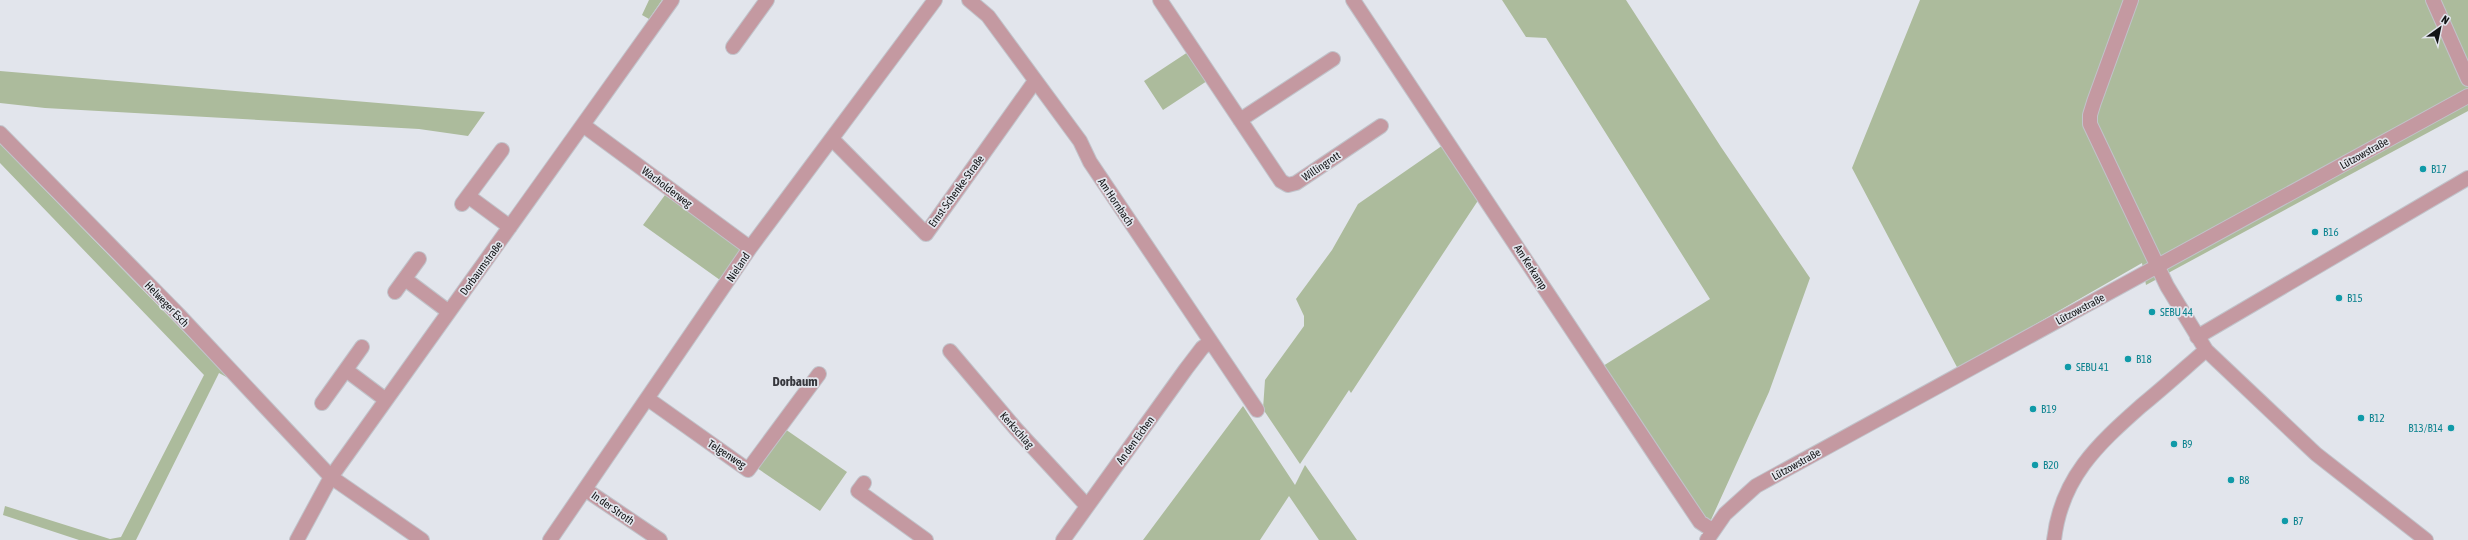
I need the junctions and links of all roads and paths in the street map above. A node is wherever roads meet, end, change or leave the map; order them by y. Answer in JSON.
{"nodes":[{"id":1,"x":672,"y":0,"type":"edge"},
{"id":2,"x":767,"y":0,"type":"edge"},
{"id":3,"x":935,"y":0,"type":"edge"},
{"id":4,"x":969,"y":0,"type":"edge"},
{"id":5,"x":1160,"y":0,"type":"edge"},
{"id":6,"x":1353,"y":0,"type":"edge"},
{"id":7,"x":2131,"y":0,"type":"edge"},
{"id":8,"x":2433,"y":0,"type":"edge"},
{"id":9,"x":733,"y":47,"type":"dead end"},
{"id":10,"x":1333,"y":59,"type":"dead end"},
{"id":11,"x":2468,"y":79,"type":"edge"},
{"id":12,"x":1035,"y":81,"type":"junction"},
{"id":13,"x":2468,"y":96,"type":"edge"},
{"id":14,"x":1240,"y":120,"type":"junction"},
{"id":15,"x":583,"y":125,"type":"junction"},
{"id":16,"x":1381,"y":126,"type":"dead end"},
{"id":17,"x":0,"y":132,"type":"edge"},
{"id":18,"x":833,"y":140,"type":"junction"},
{"id":19,"x":502,"y":150,"type":"dead end"},
{"id":20,"x":2468,"y":178,"type":"edge"},
{"id":21,"x":510,"y":227,"type":"junction"},
{"id":22,"x":750,"y":248,"type":"junction"},
{"id":23,"x":419,"y":259,"type":"dead end"},
{"id":24,"x":2157,"y":268,"type":"junction"},
{"id":25,"x":405,"y":279,"type":"junction"},
{"id":26,"x":395,"y":292,"type":"dead end"},
{"id":27,"x":449,"y":312,"type":"junction"},
{"id":28,"x":2197,"y":337,"type":"junction"},
{"id":29,"x":1210,"y":342,"type":"junction"},
{"id":30,"x":362,"y":347,"type":"dead end"},
{"id":31,"x":2206,"y":350,"type":"junction"},
{"id":32,"x":950,"y":351,"type":"dead end"},
{"id":33,"x":346,"y":370,"type":"junction"},
{"id":34,"x":819,"y":374,"type":"dead end"},
{"id":35,"x":648,"y":399,"type":"junction"},
{"id":36,"x":386,"y":400,"type":"junction"},
{"id":37,"x":322,"y":403,"type":"dead end"},
{"id":38,"x":1257,"y":410,"type":"dead end"},
{"id":39,"x":331,"y":477,"type":"junction"},
{"id":40,"x":864,"y":483,"type":"dead end"},
{"id":41,"x":586,"y":490,"type":"junction"},
{"id":42,"x":1087,"y":506,"type":"junction"},
{"id":43,"x":1710,"y":535,"type":"edge"},
{"id":44,"x":297,"y":540,"type":"edge"},
{"id":45,"x":422,"y":540,"type":"edge"},
{"id":46,"x":550,"y":540,"type":"edge"},
{"id":47,"x":660,"y":540,"type":"edge"},
{"id":48,"x":926,"y":540,"type":"edge"},
{"id":49,"x":1063,"y":540,"type":"edge"},
{"id":50,"x":2054,"y":540,"type":"edge"},
{"id":51,"x":2426,"y":540,"type":"edge"}],
"edges":[{"from":1,"to":15,"type":"street","name":"Dorbaumstraße"},
{"from":2,"to":9,"type":"street"},
{"from":3,"to":18,"type":"street","name":"Nieland"},
{"from":4,"to":12,"type":"street","name":"Am Hornbach"},
{"from":5,"to":14,"type":"street","name":"Willingrott"},
{"from":6,"to":43,"type":"street","name":"Am Kerkamp"},
{"from":7,"to":24,"type":"street"},
{"from":8,"to":11,"type":"street"},
{"from":10,"to":14,"type":"street"},
{"from":12,"to":18,"type":"street","name":"Ernst-Schenke-Straße"},
{"from":12,"to":29,"type":"street","name":"Am Hornbach"},
{"from":13,"to":24,"type":"street","name":"Lützowstraße"},
{"from":14,"to":16,"type":"street","name":"Willingrott"},
{"from":15,"to":21,"type":"street","name":"Dorbaumstraße"},
{"from":15,"to":22,"type":"street","name":"Wacholderweg"},
{"from":17,"to":39,"type":"street","name":"Helweger Esch"},
{"from":18,"to":22,"type":"street","name":"Nieland"},
{"from":19,"to":21,"type":"street"},
{"from":20,"to":28,"type":"street"},
{"from":21,"to":27,"type":"street","name":"Dorbaumstraße"},
{"from":22,"to":35,"type":"street","name":"Nieland"},
{"from":23,"to":25,"type":"street"},
{"from":24,"to":28,"type":"street"},
{"from":24,"to":43,"type":"street","name":"Lützowstraße"},
{"from":25,"to":26,"type":"street"},
{"from":25,"to":27,"type":"street"},
{"from":27,"to":36,"type":"street","name":"Dorbaumstraße"},
{"from":28,"to":31,"type":"street"},
{"from":29,"to":38,"type":"street","name":"Am Hornbach"},
{"from":29,"to":42,"type":"street","name":"An den Eichen"},
{"from":30,"to":33,"type":"street"},
{"from":31,"to":50,"type":"street"},
{"from":31,"to":51,"type":"street"},
{"from":32,"to":42,"type":"street","name":"Kerkschlag"},
{"from":33,"to":36,"type":"street"},
{"from":33,"to":37,"type":"street"},
{"from":34,"to":35,"type":"street","name":"Telgenweg"},
{"from":35,"to":41,"type":"street","name":"Nieland"},
{"from":36,"to":39,"type":"street","name":"Dorbaumstraße"},
{"from":39,"to":44,"type":"street","name":"Dorbaumstraße"},
{"from":39,"to":45,"type":"street","name":"Helweger Esch"},
{"from":40,"to":48,"type":"street"},
{"from":41,"to":46,"type":"street","name":"Nieland"},
{"from":41,"to":47,"type":"street","name":"In der Stroth"},
{"from":42,"to":49,"type":"street","name":"An den Eichen"}]}
